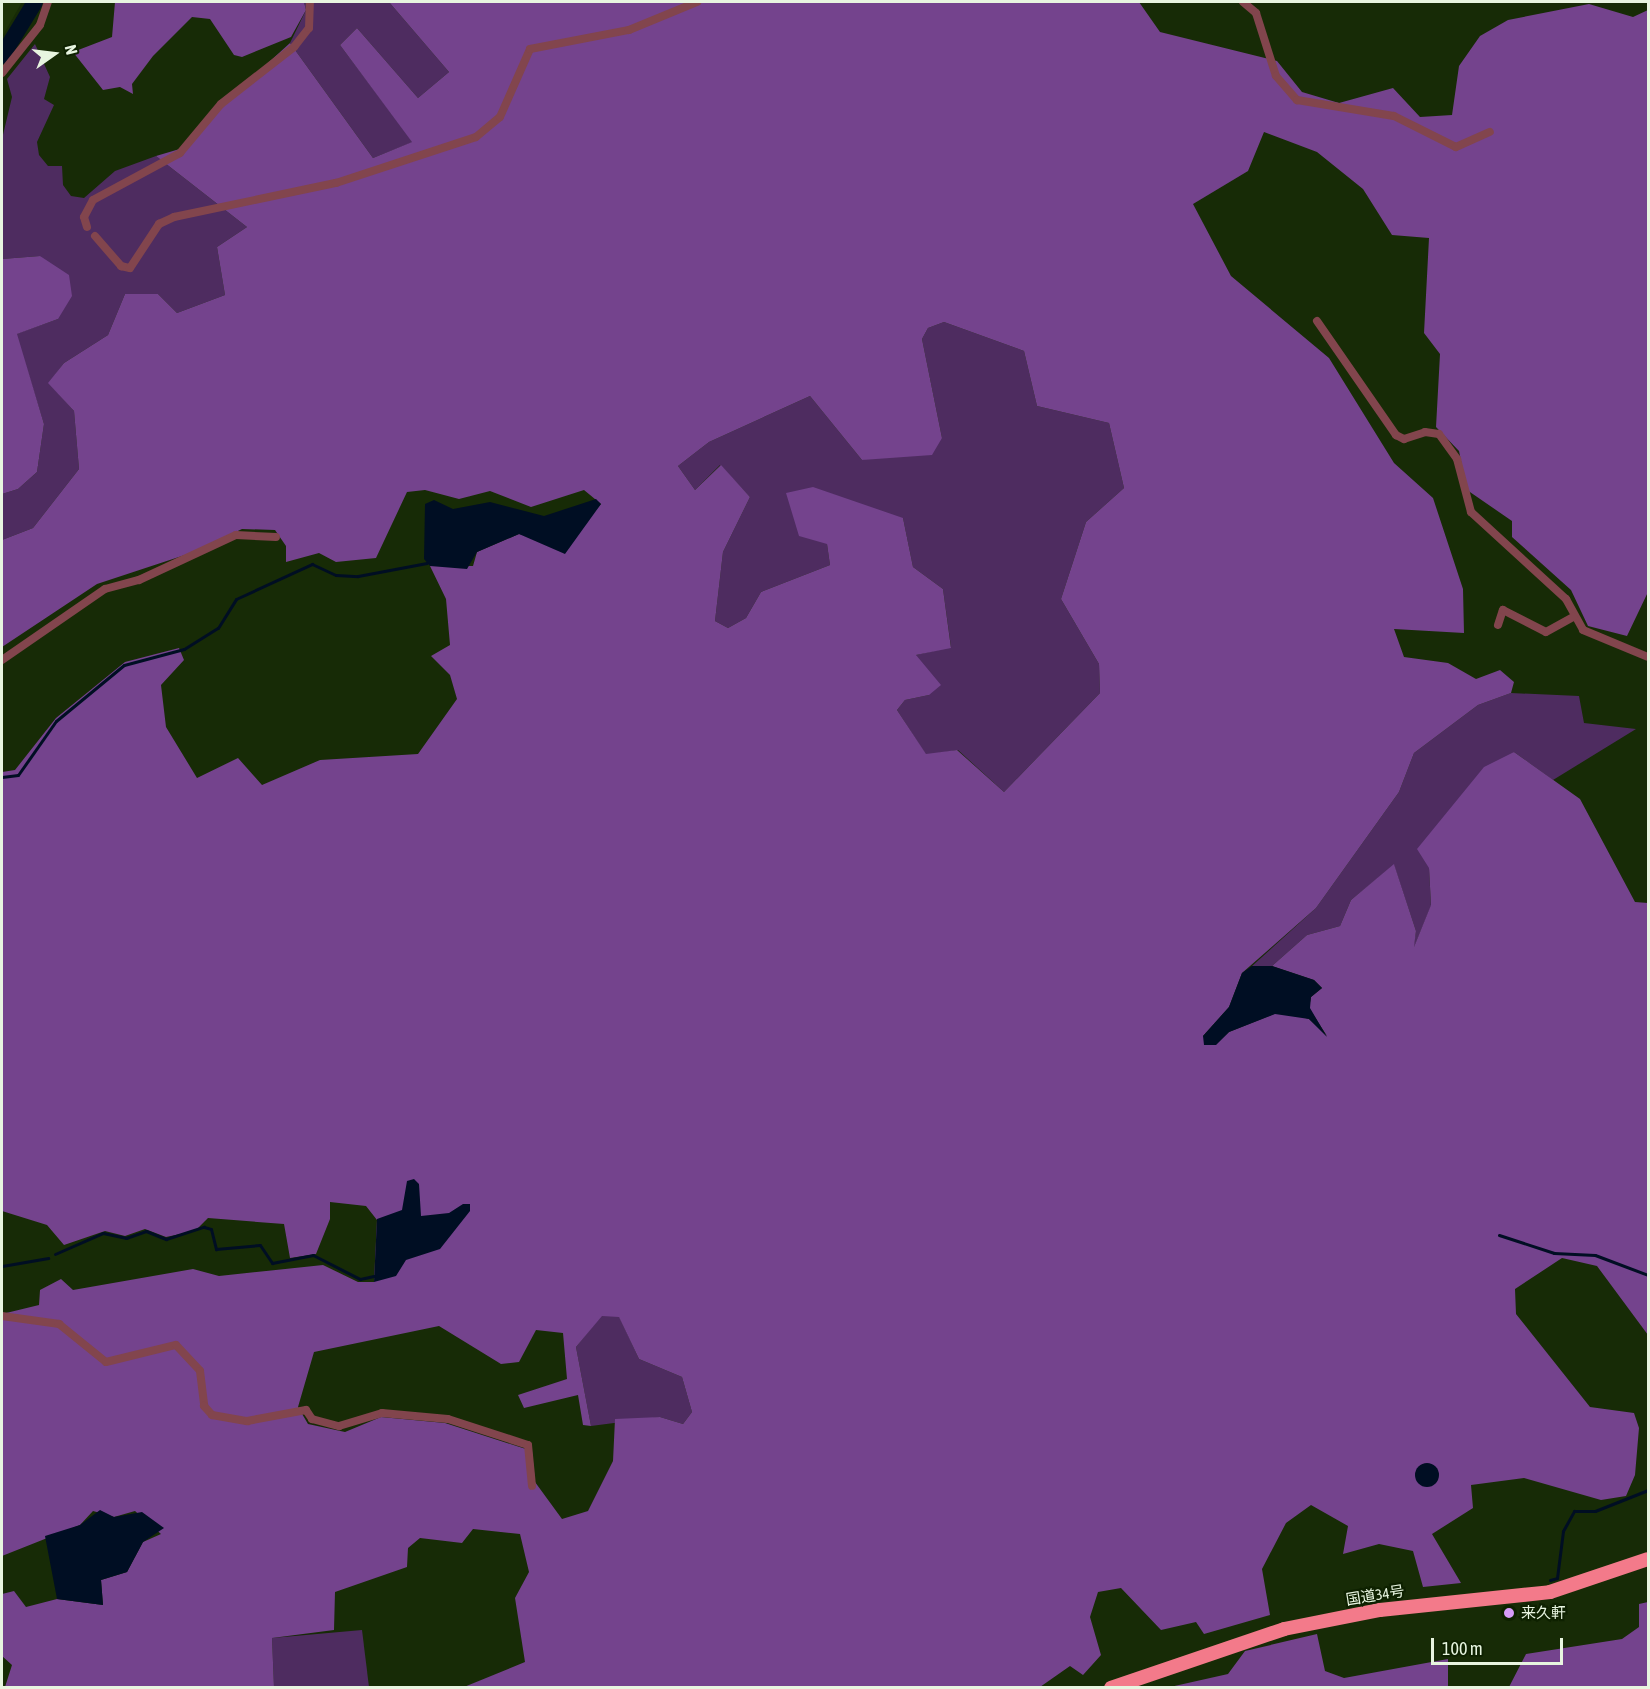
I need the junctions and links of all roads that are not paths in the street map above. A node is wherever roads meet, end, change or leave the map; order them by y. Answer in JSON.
{"nodes":[{"id":1,"x":48,"y":2,"type":"edge"},
{"id":2,"x":310,"y":2,"type":"edge"},
{"id":3,"x":697,"y":2,"type":"edge"},
{"id":4,"x":1243,"y":2,"type":"edge"},
{"id":5,"x":2,"y":73,"type":"edge"},
{"id":6,"x":1490,"y":132,"type":"dead end"},
{"id":7,"x":87,"y":227,"type":"dead end"},
{"id":8,"x":95,"y":236,"type":"dead end"},
{"id":9,"x":1317,"y":321,"type":"dead end"},
{"id":10,"x":276,"y":537,"type":"dead end"},
{"id":11,"x":1573,"y":617,"type":"junction"},
{"id":12,"x":1498,"y":625,"type":"dead end"},
{"id":13,"x":1648,"y":657,"type":"edge"},
{"id":14,"x":2,"y":660,"type":"edge"},
{"id":15,"x":2,"y":1316,"type":"edge"},
{"id":16,"x":531,"y":1486,"type":"dead end"},
{"id":17,"x":1648,"y":1559,"type":"edge"},
{"id":18,"x":1111,"y":1688,"type":"edge"}],
"edges":[{"from":1,"to":5,"type":"street"},
{"from":2,"to":7,"type":"street"},
{"from":3,"to":8,"type":"street"},
{"from":4,"to":6,"type":"street"},
{"from":9,"to":11,"type":"street"},
{"from":10,"to":14,"type":"street"},
{"from":11,"to":12,"type":"street"},
{"from":11,"to":13,"type":"street"},
{"from":15,"to":16,"type":"street"},
{"from":17,"to":18,"type":"highway","name":"国道34号"}]}
